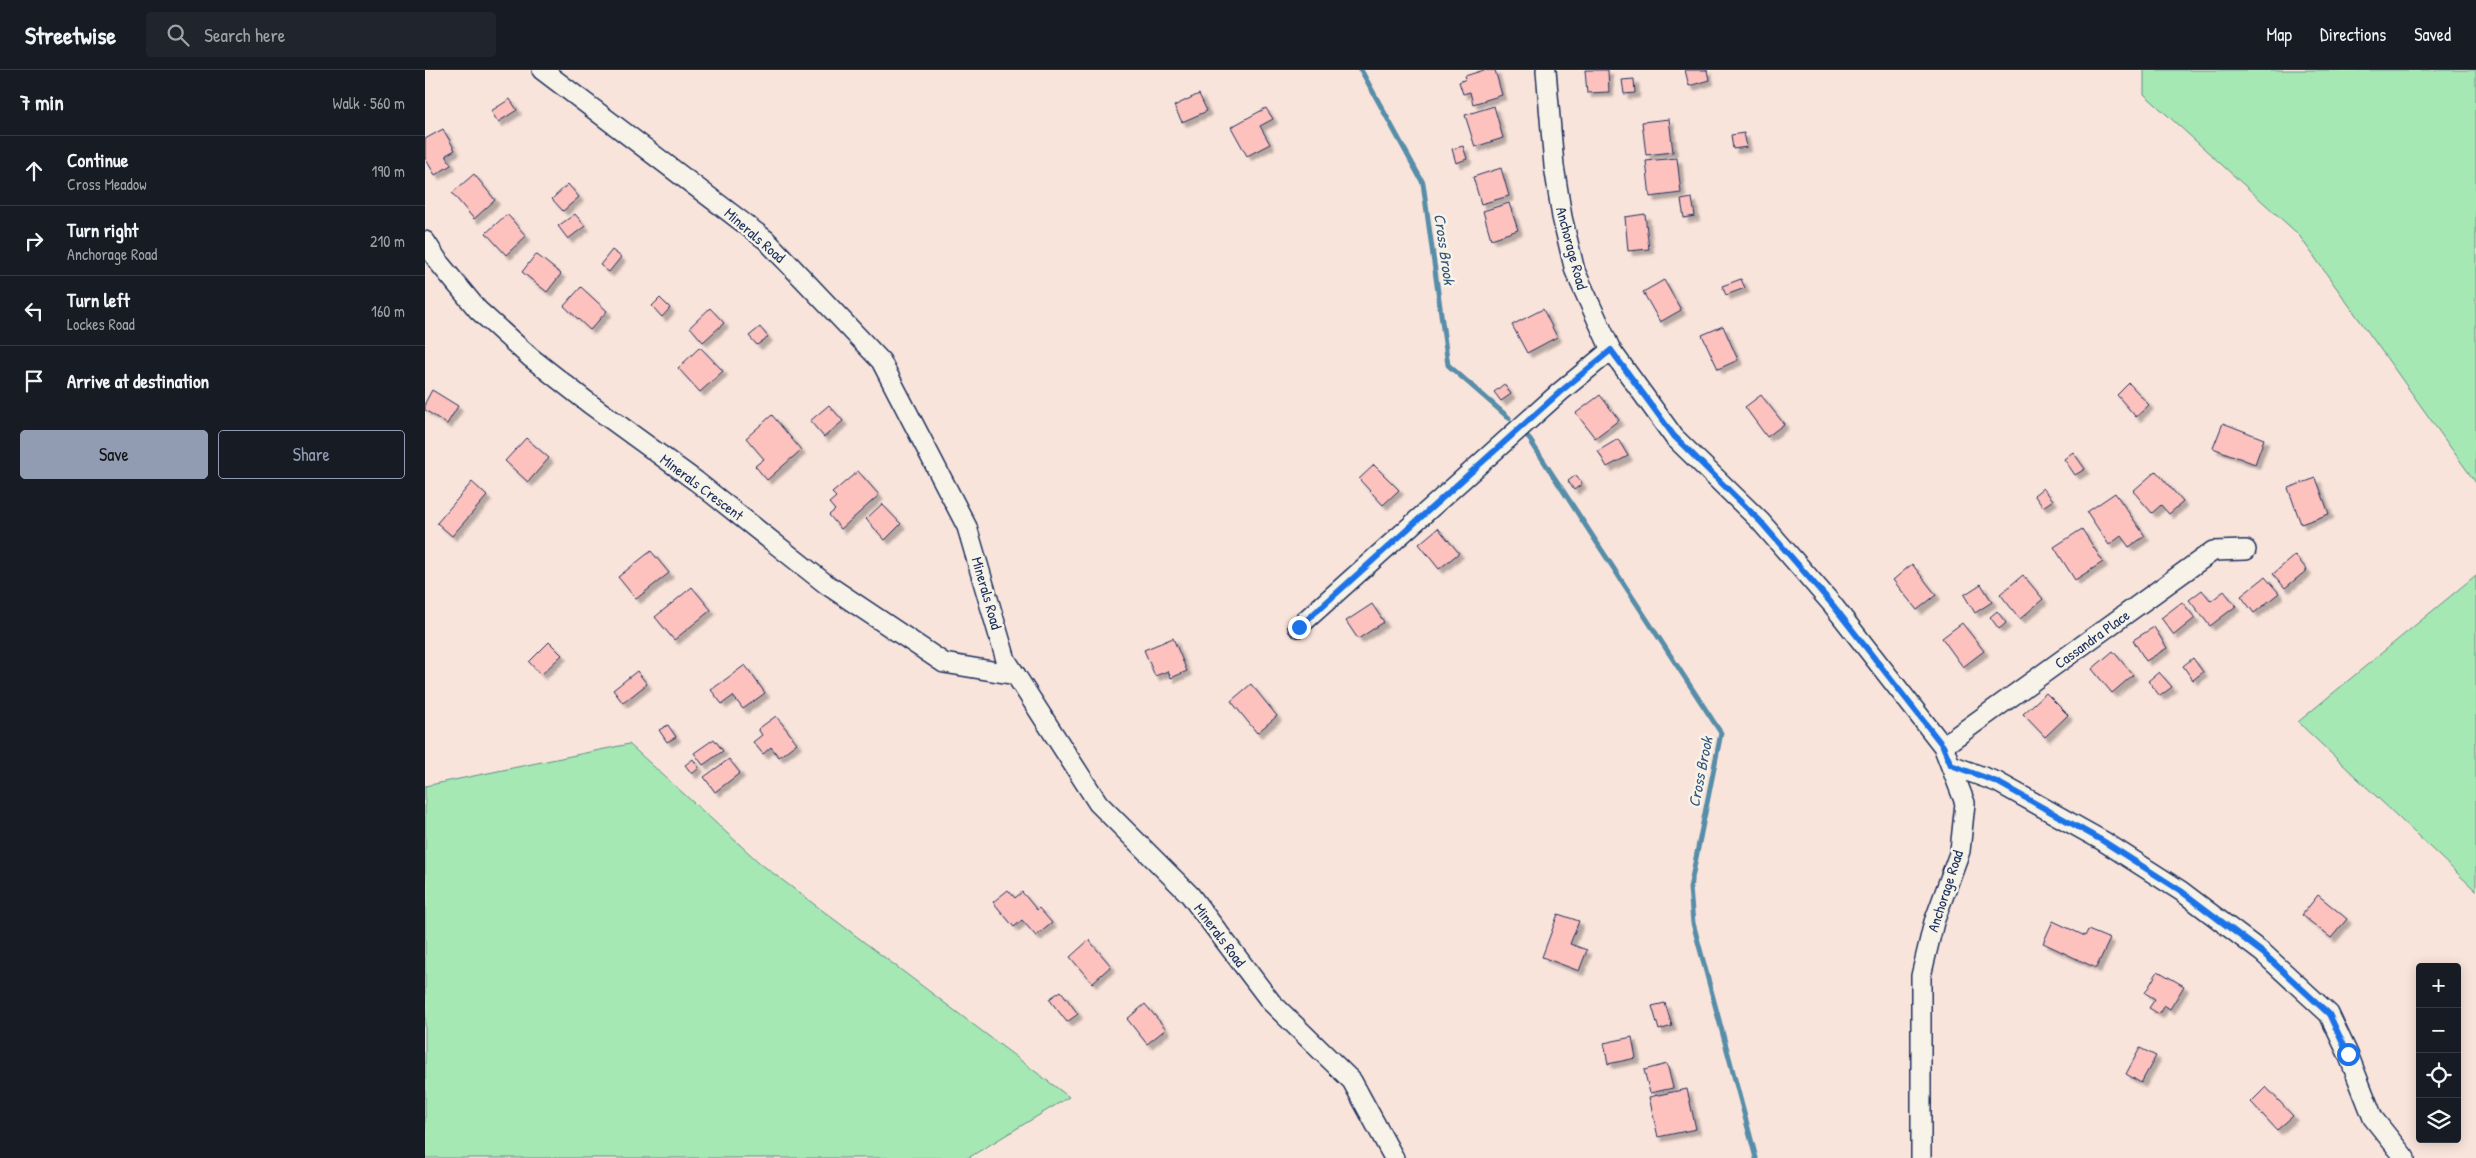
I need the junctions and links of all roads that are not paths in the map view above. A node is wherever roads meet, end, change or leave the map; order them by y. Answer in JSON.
{"nodes":[{"id":1,"x":542,"y":70,"type":"edge"},
{"id":2,"x":1546,"y":70,"type":"edge"},
{"id":3,"x":425,"y":241,"type":"edge"},
{"id":4,"x":1611,"y":350,"type":"junction"},
{"id":5,"x":2246,"y":550,"type":"dead end"},
{"id":6,"x":1299,"y":627,"type":"dead end"},
{"id":7,"x":1016,"y":675,"type":"junction"},
{"id":8,"x":1943,"y":746,"type":"junction"},
{"id":9,"x":1951,"y":765,"type":"junction"},
{"id":10,"x":1394,"y":1158,"type":"edge"},
{"id":11,"x":1921,"y":1158,"type":"edge"},
{"id":12,"x":2405,"y":1158,"type":"edge"}],
"edges":[{"from":1,"to":7,"type":"street","name":"Minerals Road"},
{"from":2,"to":4,"type":"street","name":"Anchorage Road"},
{"from":3,"to":7,"type":"street","name":"Minerals Crescent"},
{"from":4,"to":6,"type":"street"},
{"from":4,"to":8,"type":"street","name":"Anchorage Road"},
{"from":5,"to":8,"type":"street","name":"Cassandra Place"},
{"from":7,"to":10,"type":"street","name":"Minerals Road"},
{"from":8,"to":9,"type":"street","name":"Anchorage Road"},
{"from":9,"to":11,"type":"street","name":"Anchorage Road"},
{"from":9,"to":12,"type":"street"}]}
